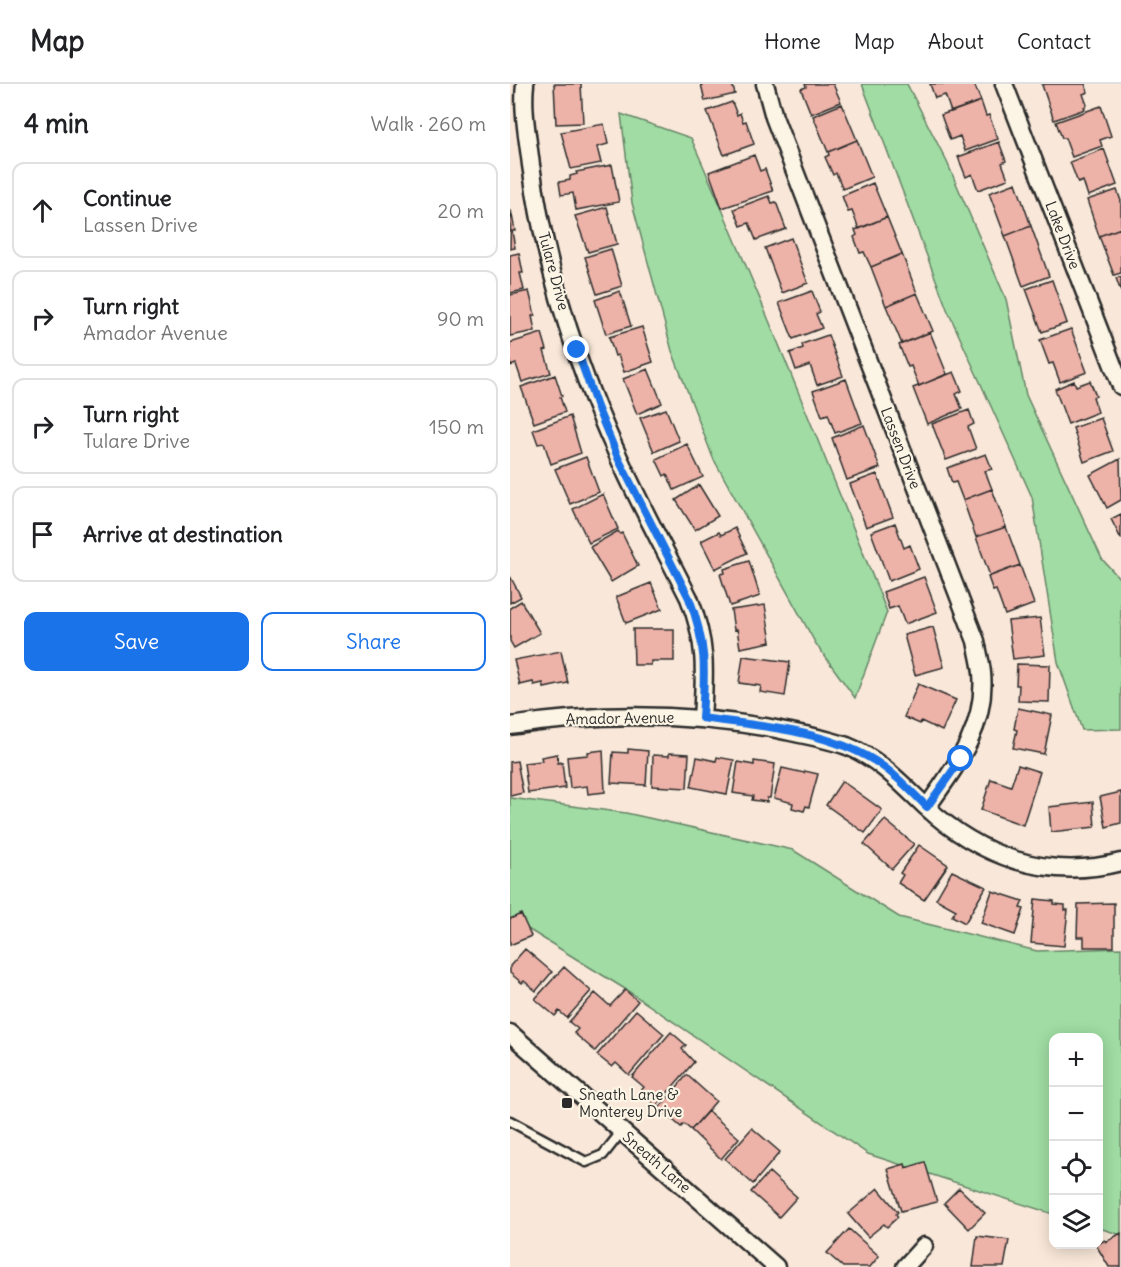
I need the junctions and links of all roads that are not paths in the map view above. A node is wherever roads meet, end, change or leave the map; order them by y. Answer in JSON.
{"nodes":[{"id":1,"x":525,"y":84,"type":"edge"},
{"id":2,"x":765,"y":84,"type":"edge"},
{"id":3,"x":1004,"y":84,"type":"edge"},
{"id":4,"x":1121,"y":386,"type":"edge"},
{"id":5,"x":702,"y":718,"type":"junction"},
{"id":6,"x":510,"y":726,"type":"edge"},
{"id":7,"x":927,"y":807,"type":"junction"},
{"id":8,"x":1121,"y":862,"type":"edge"},
{"id":9,"x":510,"y":1034,"type":"edge"},
{"id":10,"x":510,"y":1121,"type":"edge"},
{"id":11,"x":622,"y":1131,"type":"junction"},
{"id":12,"x":924,"y":1245,"type":"dead end"},
{"id":13,"x":776,"y":1267,"type":"edge"},
{"id":14,"x":905,"y":1267,"type":"edge"}],
"edges":[{"from":1,"to":5,"type":"street","name":"Tulare Drive"},
{"from":2,"to":7,"type":"street","name":"Lassen Drive"},
{"from":3,"to":4,"type":"street","name":"Lake Drive"},
{"from":5,"to":6,"type":"street","name":"Amador Avenue"},
{"from":5,"to":7,"type":"street","name":"Amador Avenue"},
{"from":7,"to":8,"type":"street","name":"Amador Avenue"},
{"from":9,"to":11,"type":"street","name":"Sneath Lane"},
{"from":10,"to":11,"type":"lane"},
{"from":11,"to":13,"type":"street","name":"Sneath Lane"},
{"from":12,"to":14,"type":"street"}]}
